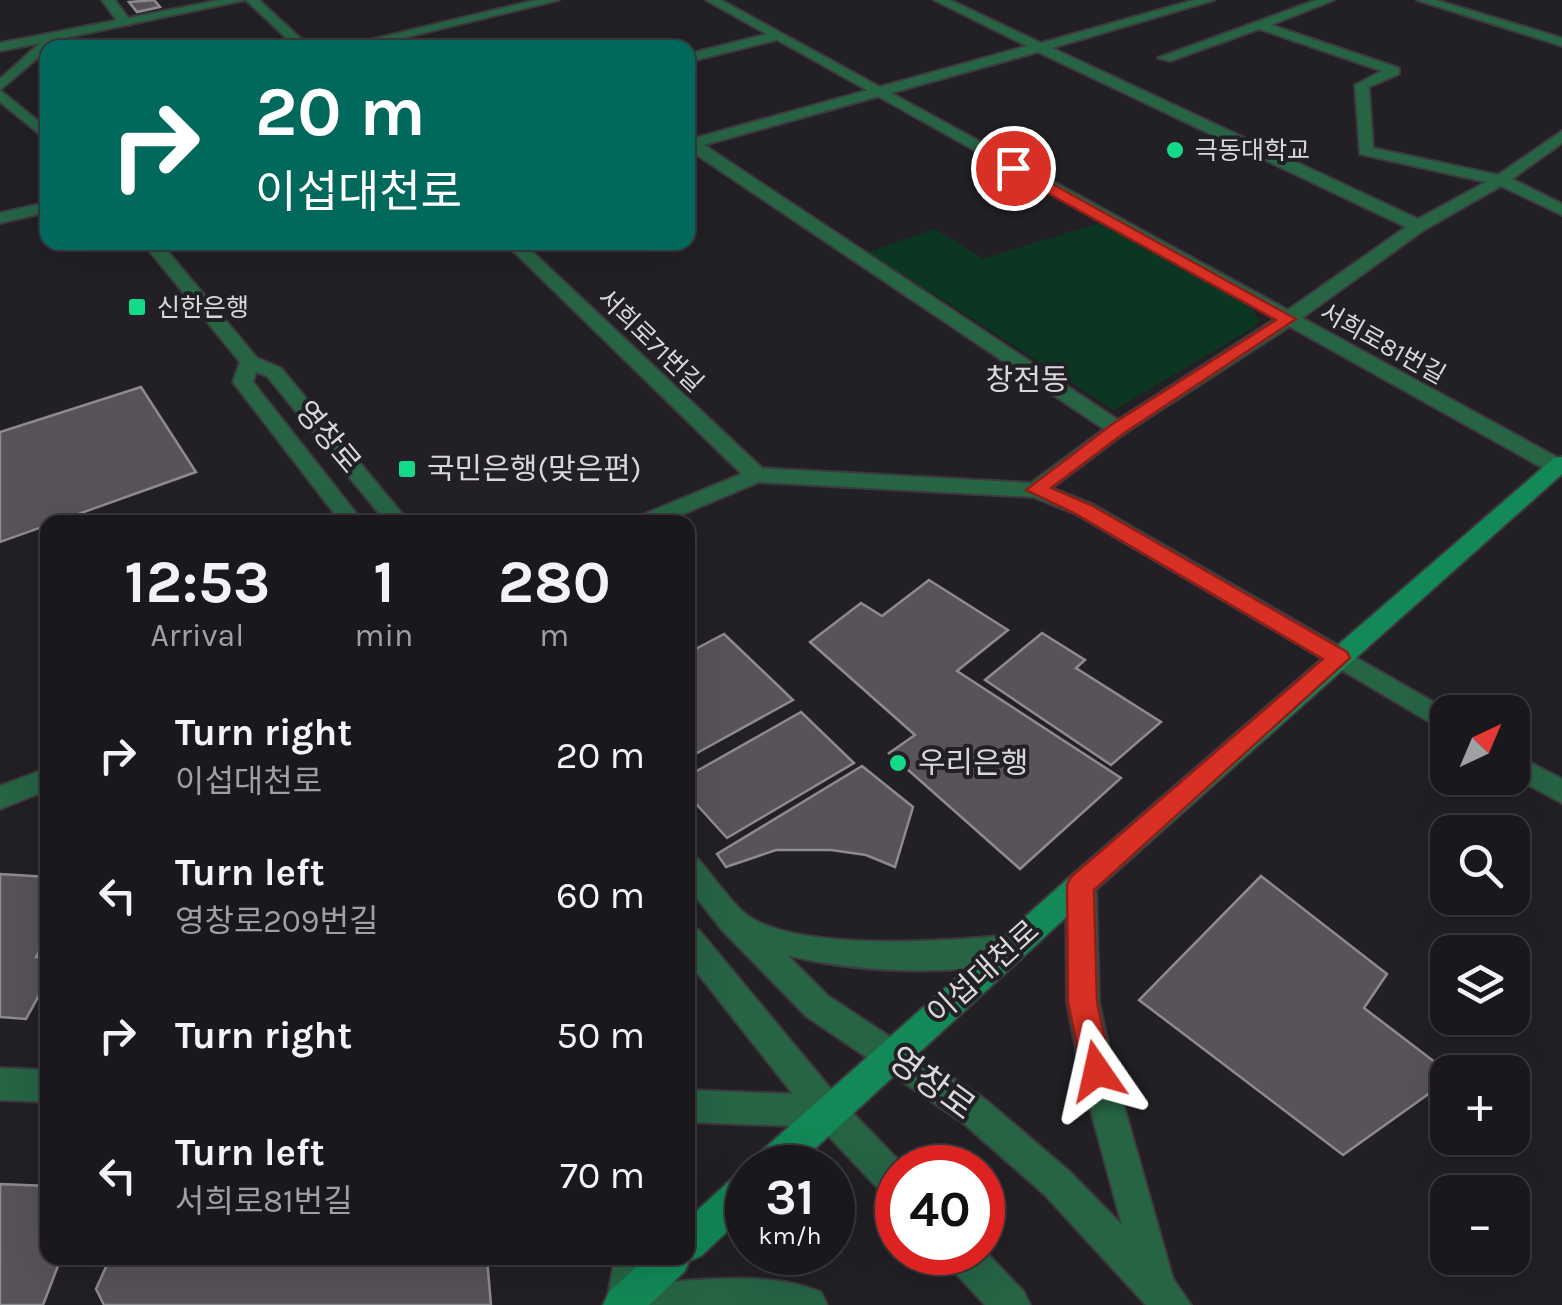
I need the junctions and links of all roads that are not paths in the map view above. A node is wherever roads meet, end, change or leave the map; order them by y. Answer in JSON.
{"nodes":[{"id":1,"x":108,"y":0,"type":"edge"},
{"id":2,"x":239,"y":0,"type":"edge"},
{"id":3,"x":252,"y":0,"type":"edge"},
{"id":4,"x":553,"y":0,"type":"edge"},
{"id":5,"x":712,"y":0,"type":"edge"},
{"id":6,"x":940,"y":0,"type":"edge"},
{"id":7,"x":1208,"y":0,"type":"edge"},
{"id":8,"x":1328,"y":0,"type":"edge"},
{"id":9,"x":1422,"y":0,"type":"edge"},
{"id":10,"x":125,"y":22,"type":"junction"},
{"id":11,"x":1257,"y":24,"type":"junction"},
{"id":12,"x":0,"y":32,"type":"edge"},
{"id":13,"x":58,"y":35,"type":"junction"},
{"id":14,"x":775,"y":36,"type":"junction"},
{"id":15,"x":52,"y":40,"type":"edge"},
{"id":16,"x":296,"y":40,"type":"edge"},
{"id":17,"x":377,"y":40,"type":"edge"},
{"id":18,"x":1562,"y":42,"type":"edge"},
{"id":19,"x":1042,"y":46,"type":"junction"},
{"id":20,"x":0,"y":47,"type":"edge"},
{"id":21,"x":40,"y":51,"type":"edge"},
{"id":22,"x":695,"y":56,"type":"edge"},
{"id":23,"x":1166,"y":58,"type":"dead end"},
{"id":24,"x":0,"y":86,"type":"edge"},
{"id":25,"x":876,"y":92,"type":"junction"},
{"id":26,"x":0,"y":94,"type":"edge"},
{"id":27,"x":40,"y":130,"type":"edge"},
{"id":28,"x":1562,"y":136,"type":"edge"},
{"id":29,"x":695,"y":144,"type":"edge"},
{"id":30,"x":695,"y":148,"type":"edge"},
{"id":31,"x":1502,"y":180,"type":"junction"},
{"id":32,"x":40,"y":208,"type":"edge"},
{"id":33,"x":1562,"y":210,"type":"edge"},
{"id":34,"x":0,"y":218,"type":"edge"},
{"id":35,"x":1418,"y":226,"type":"junction"},
{"id":36,"x":157,"y":250,"type":"edge"},
{"id":37,"x":520,"y":250,"type":"edge"},
{"id":38,"x":1288,"y":319,"type":"junction"},
{"id":39,"x":250,"y":362,"type":"junction"},
{"id":40,"x":1118,"y":429,"type":"junction"},
{"id":41,"x":1560,"y":465,"type":"edge"},
{"id":42,"x":756,"y":474,"type":"junction"},
{"id":43,"x":1036,"y":490,"type":"junction"},
{"id":44,"x":347,"y":515,"type":"edge"},
{"id":45,"x":392,"y":515,"type":"edge"},
{"id":46,"x":661,"y":515,"type":"edge"},
{"id":47,"x":1338,"y":658,"type":"junction"},
{"id":48,"x":1430,"y":712,"type":"edge"},
{"id":49,"x":1530,"y":773,"type":"edge"},
{"id":50,"x":40,"y":781,"type":"edge"},
{"id":51,"x":1562,"y":792,"type":"edge"},
{"id":52,"x":0,"y":798,"type":"edge"},
{"id":53,"x":695,"y":875,"type":"edge"},
{"id":54,"x":1081,"y":885,"type":"junction"},
{"id":55,"x":733,"y":921,"type":"junction"},
{"id":56,"x":1010,"y":948,"type":"junction"},
{"id":57,"x":695,"y":951,"type":"edge"},
{"id":58,"x":892,"y":1054,"type":"junction"},
{"id":59,"x":0,"y":1084,"type":"edge"},
{"id":60,"x":40,"y":1086,"type":"edge"},
{"id":61,"x":695,"y":1106,"type":"edge"},
{"id":62,"x":828,"y":1111,"type":"junction"},
{"id":63,"x":792,"y":1145,"type":"edge"},
{"id":64,"x":875,"y":1161,"type":"edge"},
{"id":65,"x":725,"y":1208,"type":"edge"},
{"id":66,"x":695,"y":1236,"type":"edge"},
{"id":67,"x":632,"y":1265,"type":"edge"},
{"id":68,"x":665,"y":1265,"type":"edge"},
{"id":69,"x":983,"y":1275,"type":"edge"},
{"id":70,"x":1165,"y":1297,"type":"edge"},
{"id":71,"x":623,"y":1304,"type":"edge"},
{"id":72,"x":808,"y":1305,"type":"edge"},
{"id":73,"x":1011,"y":1305,"type":"edge"}],
"edges":[{"from":1,"to":10,"type":"street"},
{"from":2,"to":10,"type":"street"},
{"from":3,"to":16,"type":"street"},
{"from":4,"to":17,"type":"street"},
{"from":5,"to":14,"type":"street","name":"서희로81번길"},
{"from":6,"to":19,"type":"street"},
{"from":7,"to":19,"type":"street"},
{"from":8,"to":11,"type":"street"},
{"from":9,"to":18,"type":"street"},
{"from":10,"to":13,"type":"street"},
{"from":11,"to":23,"type":"street"},
{"from":11,"to":31,"type":"street"},
{"from":12,"to":13,"type":"street"},
{"from":13,"to":15,"type":"street"},
{"from":13,"to":20,"type":"street"},
{"from":14,"to":22,"type":"street"},
{"from":14,"to":25,"type":"street","name":"서희로81번길"},
{"from":19,"to":25,"type":"street"},
{"from":19,"to":35,"type":"street"},
{"from":21,"to":24,"type":"street"},
{"from":25,"to":29,"type":"street"},
{"from":25,"to":38,"type":"street","name":"서희로81번길"},
{"from":26,"to":27,"type":"street"},
{"from":28,"to":31,"type":"street"},
{"from":30,"to":40,"type":"street"},
{"from":31,"to":33,"type":"street"},
{"from":31,"to":35,"type":"street"},
{"from":32,"to":34,"type":"street"},
{"from":35,"to":38,"type":"street"},
{"from":36,"to":39,"type":"street","name":"영창로"},
{"from":37,"to":42,"type":"street","name":"서희로71번길"},
{"from":38,"to":40,"type":"street"},
{"from":38,"to":41,"type":"street","name":"서희로81번길"},
{"from":39,"to":44,"type":"street","name":"영창로"},
{"from":39,"to":45,"type":"street","name":"영창로"},
{"from":40,"to":43,"type":"street"},
{"from":41,"to":47,"type":"main road","name":"이섭대천로"},
{"from":42,"to":43,"type":"street"},
{"from":42,"to":46,"type":"street"},
{"from":43,"to":47,"type":"street"},
{"from":47,"to":48,"type":"street"},
{"from":47,"to":54,"type":"main road","name":"이섭대천로"},
{"from":49,"to":51,"type":"street"},
{"from":50,"to":52,"type":"street"},
{"from":53,"to":55,"type":"street","name":"영창로"},
{"from":54,"to":56,"type":"main road","name":"이섭대천로"},
{"from":54,"to":70,"type":"street"},
{"from":55,"to":56,"type":"street"},
{"from":55,"to":58,"type":"street","name":"영창로"},
{"from":56,"to":58,"type":"main road","name":"이섭대천로"},
{"from":57,"to":62,"type":"street"},
{"from":58,"to":62,"type":"main road","name":"이섭대천로"},
{"from":58,"to":70,"type":"street","name":"영창로"},
{"from":59,"to":60,"type":"street"},
{"from":61,"to":62,"type":"street"},
{"from":62,"to":63,"type":"main road","name":"이섭대천로"},
{"from":62,"to":64,"type":"street"},
{"from":65,"to":66,"type":"main road"},
{"from":67,"to":71,"type":"street"},
{"from":68,"to":71,"type":"main road"},
{"from":69,"to":73,"type":"street"},
{"from":71,"to":72,"type":"street"}]}
